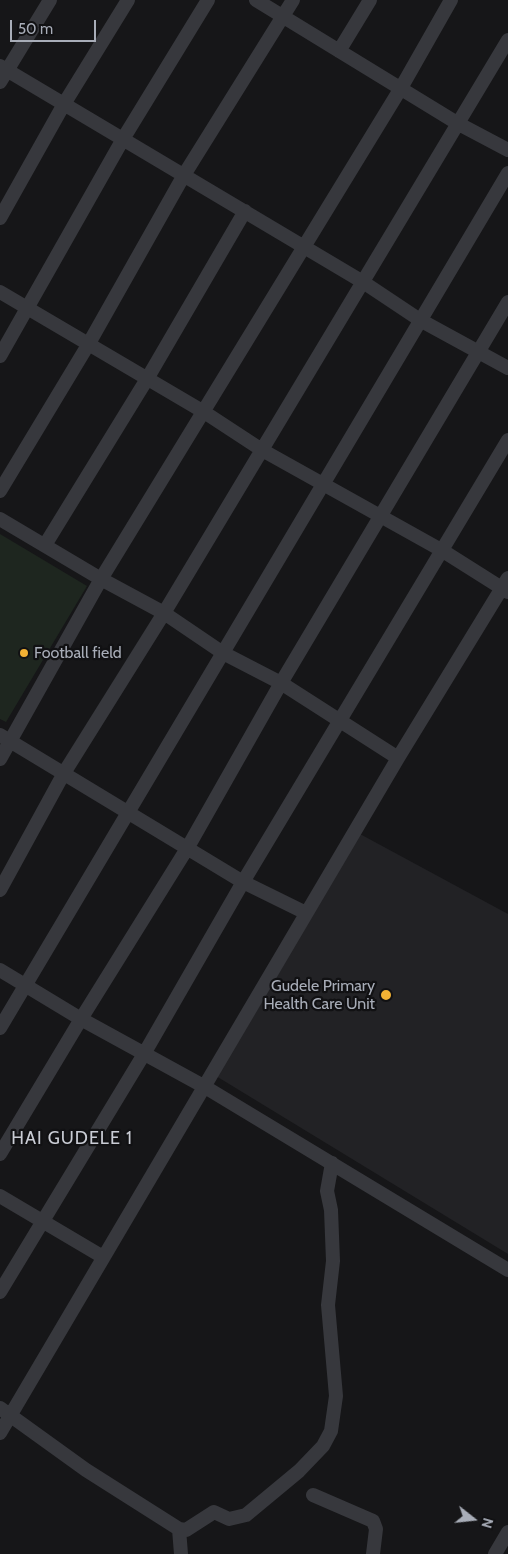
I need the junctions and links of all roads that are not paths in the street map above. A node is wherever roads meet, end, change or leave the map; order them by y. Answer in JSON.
{"nodes":[{"id":1,"x":50,"y":0,"type":"edge"},
{"id":2,"x":128,"y":0,"type":"edge"},
{"id":3,"x":208,"y":0,"type":"edge"},
{"id":4,"x":256,"y":0,"type":"edge"},
{"id":5,"x":293,"y":0,"type":"edge"},
{"id":6,"x":370,"y":0,"type":"edge"},
{"id":7,"x":452,"y":0,"type":"edge"},
{"id":8,"x":284,"y":16,"type":"junction"},
{"id":9,"x":508,"y":40,"type":"edge"},
{"id":10,"x":339,"y":51,"type":"junction"},
{"id":11,"x":2,"y":72,"type":"edge"},
{"id":12,"x":401,"y":88,"type":"junction"},
{"id":13,"x":64,"y":104,"type":"junction"},
{"id":14,"x":458,"y":123,"type":"junction"},
{"id":15,"x":123,"y":139,"type":"junction"},
{"id":16,"x":508,"y":150,"type":"edge"},
{"id":17,"x":508,"y":173,"type":"edge"},
{"id":18,"x":184,"y":175,"type":"junction"},
{"id":19,"x":245,"y":212,"type":"junction"},
{"id":20,"x":0,"y":218,"type":"edge"},
{"id":21,"x":303,"y":246,"type":"junction"},
{"id":22,"x":363,"y":282,"type":"junction"},
{"id":23,"x":0,"y":292,"type":"edge"},
{"id":24,"x":508,"y":302,"type":"edge"},
{"id":25,"x":28,"y":309,"type":"junction"},
{"id":26,"x":420,"y":320,"type":"junction"},
{"id":27,"x":88,"y":346,"type":"junction"},
{"id":28,"x":478,"y":351,"type":"junction"},
{"id":29,"x":0,"y":356,"type":"edge"},
{"id":30,"x":508,"y":368,"type":"edge"},
{"id":31,"x":147,"y":379,"type":"junction"},
{"id":32,"x":204,"y":412,"type":"junction"},
{"id":33,"x":508,"y":440,"type":"edge"},
{"id":34,"x":262,"y":450,"type":"junction"},
{"id":35,"x":322,"y":485,"type":"junction"},
{"id":36,"x":0,"y":491,"type":"edge"},
{"id":37,"x":379,"y":516,"type":"junction"},
{"id":38,"x":0,"y":519,"type":"edge"},
{"id":39,"x":45,"y":545,"type":"junction"},
{"id":40,"x":443,"y":551,"type":"junction"},
{"id":41,"x":101,"y":579,"type":"junction"},
{"id":42,"x":506,"y":586,"type":"edge"},
{"id":43,"x":164,"y":613,"type":"junction"},
{"id":44,"x":223,"y":653,"type":"junction"},
{"id":45,"x":281,"y":683,"type":"junction"},
{"id":46,"x":340,"y":719,"type":"junction"},
{"id":47,"x":5,"y":738,"type":"edge"},
{"id":48,"x":398,"y":758,"type":"junction"},
{"id":49,"x":0,"y":759,"type":"edge"},
{"id":50,"x":64,"y":774,"type":"junction"},
{"id":51,"x":127,"y":814,"type":"junction"},
{"id":52,"x":188,"y":847,"type":"junction"},
{"id":53,"x":243,"y":882,"type":"junction"},
{"id":54,"x":0,"y":890,"type":"edge"},
{"id":55,"x":306,"y":913,"type":"junction"},
{"id":56,"x":0,"y":970,"type":"edge"},
{"id":57,"x":25,"y":986,"type":"junction"},
{"id":58,"x":81,"y":1019,"type":"junction"},
{"id":59,"x":0,"y":1028,"type":"edge"},
{"id":60,"x":144,"y":1054,"type":"junction"},
{"id":61,"x":205,"y":1086,"type":"junction"},
{"id":62,"x":0,"y":1154,"type":"edge"},
{"id":63,"x":332,"y":1164,"type":"junction"},
{"id":64,"x":0,"y":1196,"type":"edge"},
{"id":65,"x":43,"y":1222,"type":"junction"},
{"id":66,"x":102,"y":1257,"type":"junction"},
{"id":67,"x":508,"y":1270,"type":"edge"},
{"id":68,"x":0,"y":1292,"type":"edge"},
{"id":69,"x":5,"y":1411,"type":"edge"},
{"id":70,"x":0,"y":1433,"type":"edge"},
{"id":71,"x":313,"y":1496,"type":"dead end"},
{"id":72,"x":180,"y":1529,"type":"junction"},
{"id":73,"x":508,"y":1532,"type":"edge"},
{"id":74,"x":181,"y":1554,"type":"edge"},
{"id":75,"x":373,"y":1554,"type":"edge"},
{"id":76,"x":495,"y":1554,"type":"edge"}],
"edges":[{"from":1,"to":11,"type":"street"},
{"from":2,"to":13,"type":"street"},
{"from":3,"to":15,"type":"street"},
{"from":4,"to":8,"type":"street"},
{"from":5,"to":8,"type":"street"},
{"from":6,"to":10,"type":"street"},
{"from":7,"to":12,"type":"street"},
{"from":8,"to":10,"type":"street"},
{"from":8,"to":18,"type":"street"},
{"from":9,"to":14,"type":"street"},
{"from":10,"to":12,"type":"street"},
{"from":11,"to":13,"type":"street"},
{"from":12,"to":14,"type":"street"},
{"from":12,"to":21,"type":"street"},
{"from":13,"to":15,"type":"street"},
{"from":13,"to":20,"type":"street"},
{"from":14,"to":16,"type":"street"},
{"from":14,"to":22,"type":"street"},
{"from":15,"to":18,"type":"street"},
{"from":15,"to":25,"type":"street"},
{"from":17,"to":26,"type":"street"},
{"from":18,"to":19,"type":"street"},
{"from":18,"to":27,"type":"street"},
{"from":19,"to":21,"type":"street"},
{"from":19,"to":31,"type":"street"},
{"from":21,"to":22,"type":"street"},
{"from":21,"to":32,"type":"street"},
{"from":22,"to":26,"type":"street"},
{"from":22,"to":34,"type":"street"},
{"from":23,"to":25,"type":"street"},
{"from":24,"to":28,"type":"street"},
{"from":25,"to":27,"type":"street"},
{"from":25,"to":29,"type":"street"},
{"from":26,"to":28,"type":"street"},
{"from":26,"to":35,"type":"street"},
{"from":27,"to":31,"type":"street"},
{"from":27,"to":36,"type":"street"},
{"from":28,"to":30,"type":"street"},
{"from":28,"to":37,"type":"street"},
{"from":31,"to":32,"type":"street"},
{"from":31,"to":39,"type":"street"},
{"from":32,"to":34,"type":"street"},
{"from":32,"to":41,"type":"street"},
{"from":33,"to":40,"type":"street"},
{"from":34,"to":35,"type":"street"},
{"from":34,"to":43,"type":"street"},
{"from":35,"to":37,"type":"street"},
{"from":35,"to":44,"type":"street"},
{"from":37,"to":40,"type":"street"},
{"from":37,"to":45,"type":"street"},
{"from":38,"to":39,"type":"street"},
{"from":39,"to":41,"type":"street"},
{"from":40,"to":42,"type":"street"},
{"from":40,"to":46,"type":"street"},
{"from":41,"to":43,"type":"street"},
{"from":41,"to":47,"type":"street"},
{"from":42,"to":48,"type":"street"},
{"from":43,"to":44,"type":"street"},
{"from":43,"to":50,"type":"street"},
{"from":44,"to":45,"type":"street"},
{"from":44,"to":51,"type":"street"},
{"from":45,"to":46,"type":"street"},
{"from":45,"to":52,"type":"street"},
{"from":46,"to":48,"type":"street"},
{"from":46,"to":53,"type":"street"},
{"from":47,"to":49,"type":"street"},
{"from":47,"to":50,"type":"street"},
{"from":48,"to":55,"type":"street"},
{"from":50,"to":51,"type":"street"},
{"from":50,"to":54,"type":"street"},
{"from":51,"to":52,"type":"street"},
{"from":51,"to":57,"type":"street"},
{"from":52,"to":53,"type":"street"},
{"from":52,"to":58,"type":"street"},
{"from":53,"to":55,"type":"street"},
{"from":53,"to":60,"type":"street"},
{"from":55,"to":61,"type":"street"},
{"from":56,"to":57,"type":"street"},
{"from":57,"to":58,"type":"street"},
{"from":57,"to":59,"type":"street"},
{"from":58,"to":60,"type":"street"},
{"from":58,"to":62,"type":"street"},
{"from":60,"to":61,"type":"street"},
{"from":60,"to":65,"type":"street"},
{"from":61,"to":63,"type":"street"},
{"from":61,"to":66,"type":"street"},
{"from":63,"to":67,"type":"street"},
{"from":63,"to":72,"type":"street"},
{"from":64,"to":65,"type":"street"},
{"from":65,"to":66,"type":"street"},
{"from":65,"to":68,"type":"street"},
{"from":66,"to":69,"type":"street"},
{"from":69,"to":70,"type":"street"},
{"from":69,"to":72,"type":"street"},
{"from":71,"to":75,"type":"street"},
{"from":72,"to":74,"type":"street"},
{"from":73,"to":76,"type":"street"}]}
